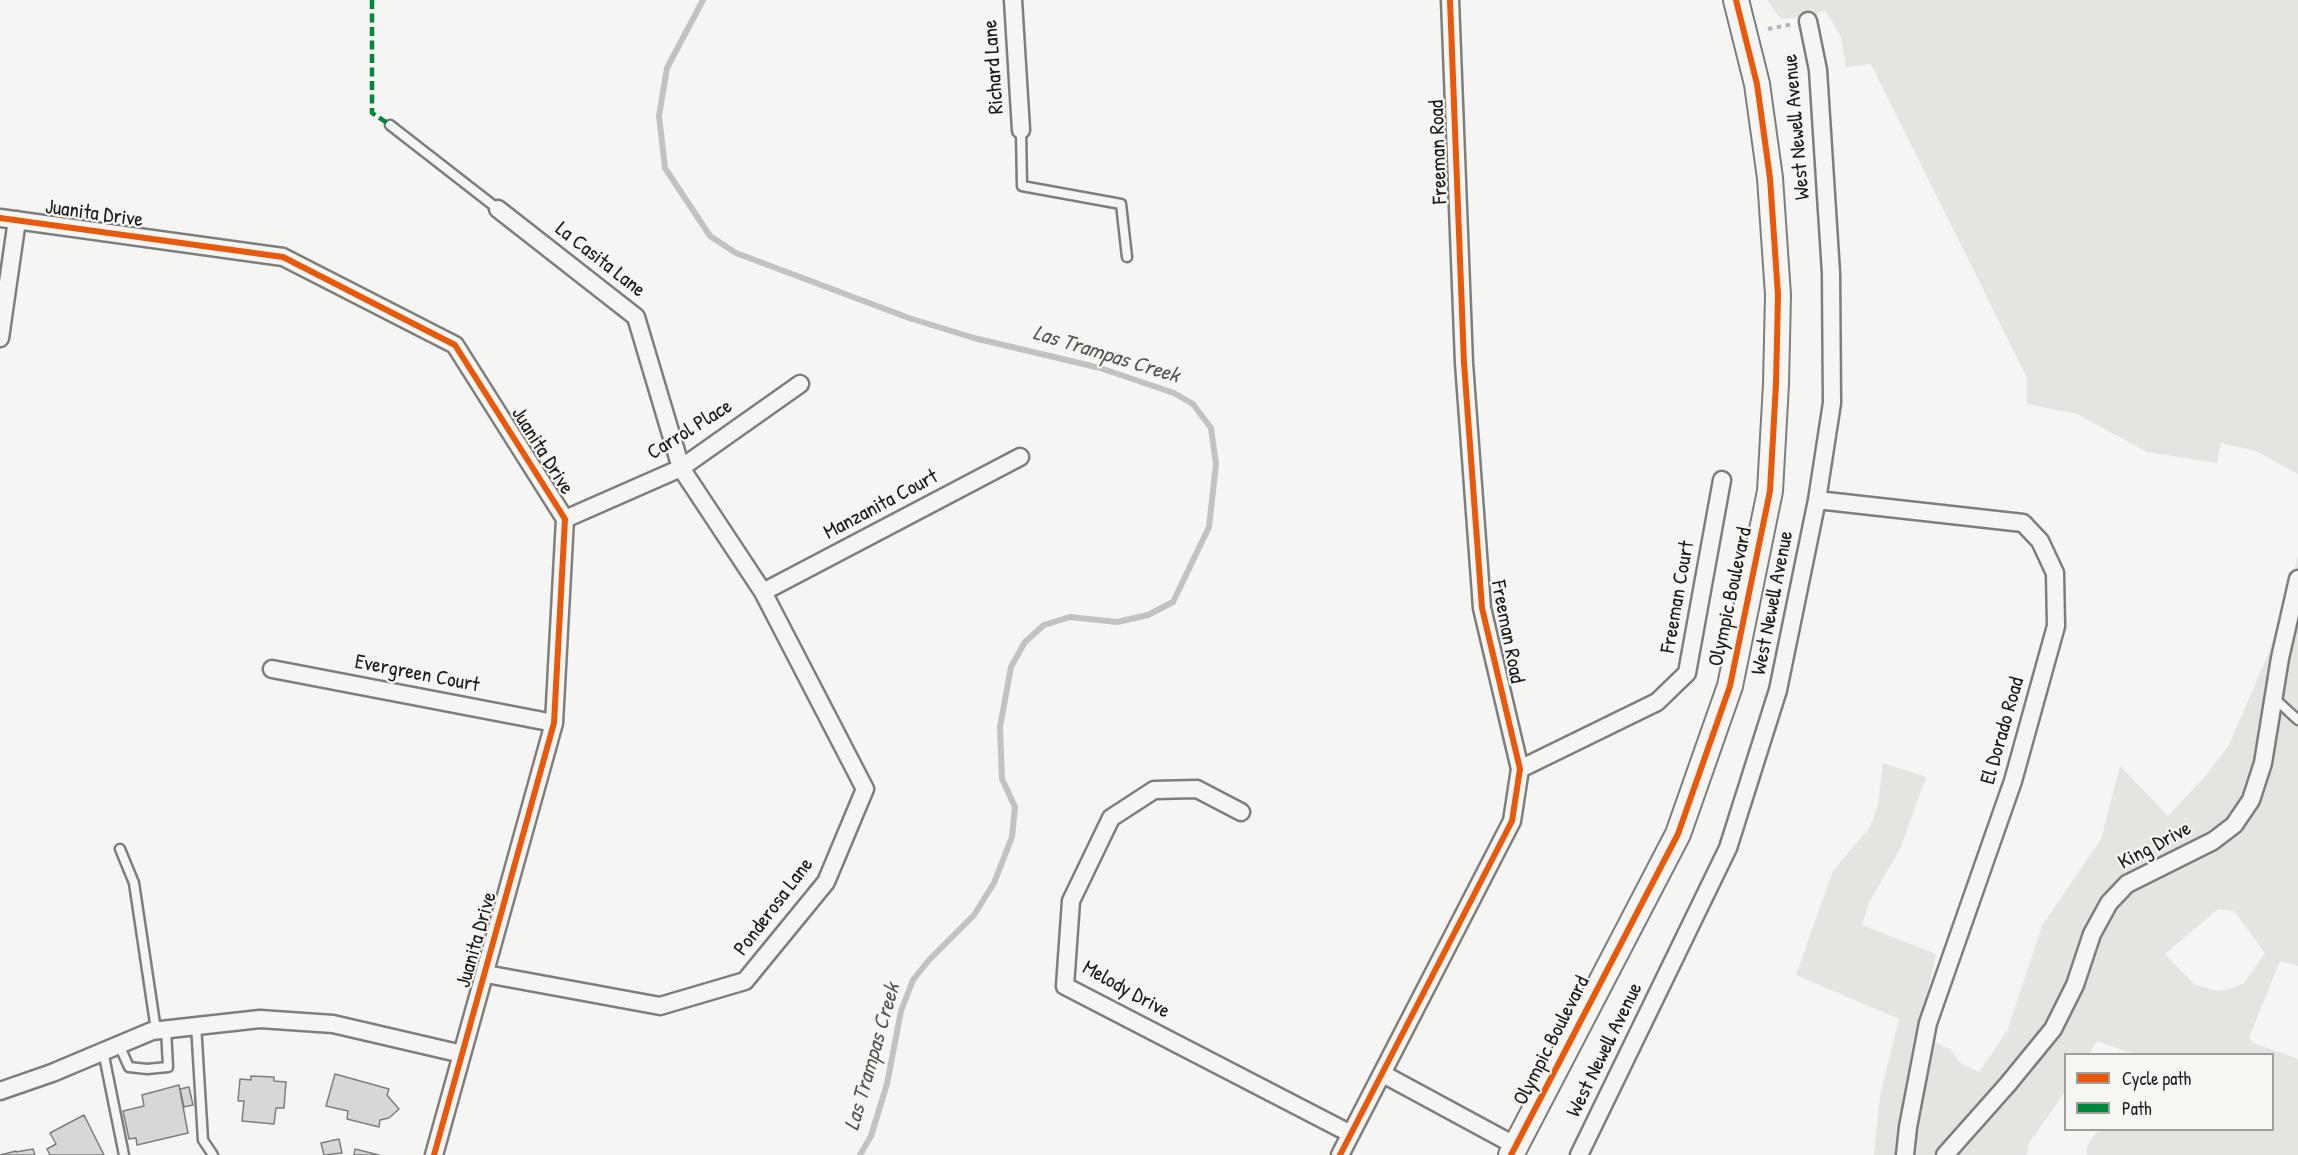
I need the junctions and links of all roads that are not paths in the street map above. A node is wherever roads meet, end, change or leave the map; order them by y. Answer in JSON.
{"nodes":[{"id":1,"x":1013,"y":0,"type":"edge"},
{"id":2,"x":1450,"y":0,"type":"edge"},
{"id":3,"x":1736,"y":0,"type":"edge"},
{"id":4,"x":1808,"y":21,"type":"road end"},
{"id":5,"x":390,"y":125,"type":"dead end"},
{"id":6,"x":1021,"y":130,"type":"joint"},
{"id":7,"x":498,"y":209,"type":"joint"},
{"id":8,"x":0,"y":218,"type":"edge"},
{"id":9,"x":17,"y":220,"type":"junction"},
{"id":10,"x":1127,"y":257,"type":"dead end"},
{"id":11,"x":0,"y":338,"type":"edge"},
{"id":12,"x":800,"y":384,"type":"dead end"},
{"id":13,"x":1020,"y":457,"type":"dead end"},
{"id":14,"x":681,"y":468,"type":"junction"},
{"id":15,"x":1722,"y":480,"type":"dead end"},
{"id":16,"x":1817,"y":500,"type":"junction"},
{"id":17,"x":565,"y":519,"type":"junction"},
{"id":18,"x":2298,"y":579,"type":"edge"},
{"id":19,"x":763,"y":592,"type":"junction"},
{"id":20,"x":272,"y":669,"type":"dead end"},
{"id":21,"x":2274,"y":698,"type":"junction"},
{"id":22,"x":2298,"y":720,"type":"edge"},
{"id":23,"x":554,"y":723,"type":"junction"},
{"id":24,"x":1520,"y":769,"type":"junction"},
{"id":25,"x":1241,"y":812,"type":"dead end"},
{"id":26,"x":120,"y":849,"type":"dead end"},
{"id":27,"x":486,"y":974,"type":"junction"},
{"id":28,"x":196,"y":1024,"type":"junction"},
{"id":29,"x":161,"y":1029,"type":"junction"},
{"id":30,"x":119,"y":1045,"type":"junction"},
{"id":31,"x":104,"y":1051,"type":"junction"},
{"id":32,"x":462,"y":1054,"type":"junction"},
{"id":33,"x":1383,"y":1074,"type":"junction"},
{"id":34,"x":0,"y":1090,"type":"edge"},
{"id":35,"x":1351,"y":1134,"type":"junction"},
{"id":36,"x":1514,"y":1150,"type":"edge"},
{"id":37,"x":124,"y":1155,"type":"edge"},
{"id":38,"x":213,"y":1155,"type":"edge"},
{"id":39,"x":434,"y":1155,"type":"edge"},
{"id":40,"x":1340,"y":1155,"type":"edge"},
{"id":41,"x":1579,"y":1155,"type":"edge"},
{"id":42,"x":1905,"y":1155,"type":"edge"},
{"id":43,"x":1945,"y":1155,"type":"edge"}],
"edges":[{"from":1,"to":6,"type":"street","name":"Richard Lane"},
{"from":2,"to":24,"type":"street","name":"Freeman Road"},
{"from":3,"to":36,"type":"main road","name":"Olympic Boulevard"},
{"from":4,"to":16,"type":"street","name":"West Newell Avenue"},
{"from":5,"to":7,"type":"lane"},
{"from":6,"to":10,"type":"lane"},
{"from":7,"to":14,"type":"street","name":"La Casita Lane"},
{"from":8,"to":9,"type":"street","name":"Juanita Drive"},
{"from":9,"to":11,"type":"street"},
{"from":9,"to":17,"type":"street","name":"Juanita Drive"},
{"from":12,"to":14,"type":"street","name":"Carrol Place"},
{"from":13,"to":19,"type":"street","name":"Manzanita Court"},
{"from":14,"to":17,"type":"street","name":"Carrol Place"},
{"from":14,"to":19,"type":"street","name":"Ponderosa Lane"},
{"from":15,"to":24,"type":"street","name":"Freeman Court"},
{"from":16,"to":41,"type":"street","name":"West Newell Avenue"},
{"from":16,"to":42,"type":"street","name":"El Dorado Road"},
{"from":17,"to":23,"type":"street","name":"Juanita Drive"},
{"from":18,"to":21,"type":"street","name":"King Drive"},
{"from":19,"to":27,"type":"street","name":"Ponderosa Lane"},
{"from":20,"to":23,"type":"street","name":"Evergreen Court"},
{"from":21,"to":22,"type":"lane"},
{"from":21,"to":43,"type":"street","name":"King Drive"},
{"from":23,"to":27,"type":"street","name":"Juanita Drive"},
{"from":24,"to":33,"type":"street","name":"Freeman Road"},
{"from":25,"to":35,"type":"street","name":"Melody Drive"},
{"from":26,"to":29,"type":"lane"},
{"from":27,"to":32,"type":"street","name":"Juanita Drive"},
{"from":28,"to":29,"type":"street"},
{"from":28,"to":32,"type":"street"},
{"from":28,"to":38,"type":"lane"},
{"from":29,"to":30,"type":"street"},
{"from":29,"to":30,"type":"lane"},
{"from":30,"to":31,"type":"street"},
{"from":31,"to":34,"type":"street"},
{"from":31,"to":37,"type":"lane"},
{"from":32,"to":39,"type":"street","name":"Juanita Drive"},
{"from":33,"to":35,"type":"street","name":"Freeman Road"},
{"from":33,"to":36,"type":"street"},
{"from":35,"to":40,"type":"street","name":"Freeman Road"}]}
